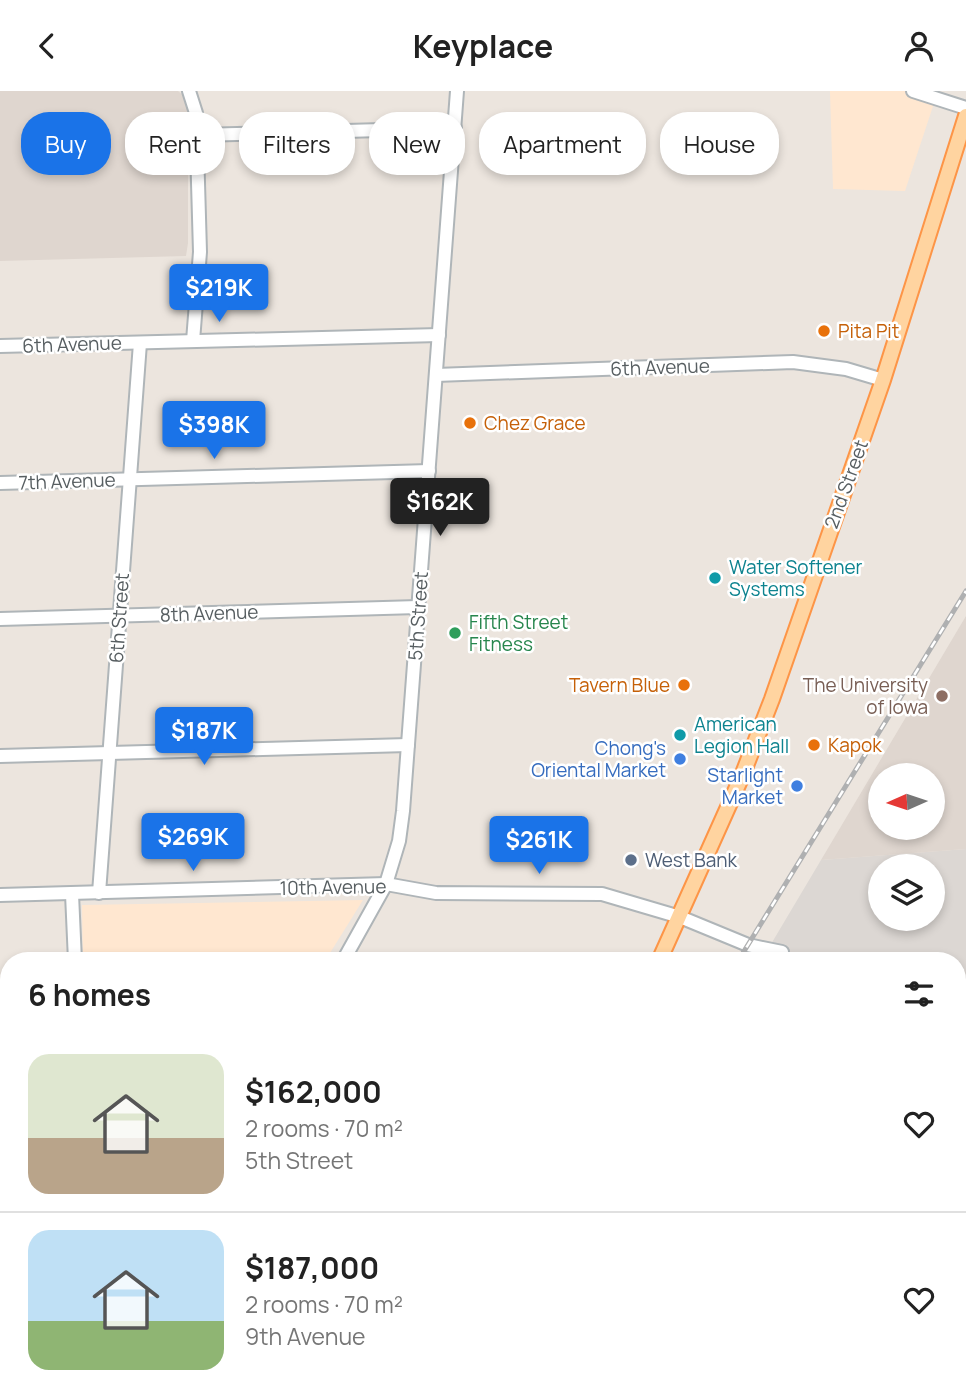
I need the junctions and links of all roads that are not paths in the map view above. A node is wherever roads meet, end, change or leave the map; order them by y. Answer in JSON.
{"nodes":[{"id":1,"x":189,"y":91,"type":"edge"},
{"id":2,"x":457,"y":91,"type":"edge"},
{"id":3,"x":913,"y":91,"type":"edge"},
{"id":4,"x":966,"y":108,"type":"edge"},
{"id":5,"x":196,"y":112,"type":"edge"},
{"id":6,"x":455,"y":112,"type":"edge"},
{"id":7,"x":966,"y":116,"type":"edge"},
{"id":8,"x":369,"y":130,"type":"edge"},
{"id":9,"x":225,"y":134,"type":"edge"},
{"id":10,"x":199,"y":175,"type":"edge"},
{"id":11,"x":451,"y":175,"type":"edge"},
{"id":12,"x":439,"y":335,"type":"junction"},
{"id":13,"x":193,"y":341,"type":"junction"},
{"id":14,"x":140,"y":343,"type":"junction"},
{"id":15,"x":0,"y":346,"type":"edge"},
{"id":16,"x":436,"y":375,"type":"junction"},
{"id":17,"x":883,"y":380,"type":"junction"},
{"id":18,"x":429,"y":471,"type":"junction"},
{"id":19,"x":130,"y":479,"type":"junction"},
{"id":20,"x":0,"y":483,"type":"edge"},
{"id":21,"x":418,"y":607,"type":"junction"},
{"id":22,"x":119,"y":616,"type":"junction"},
{"id":23,"x":0,"y":619,"type":"edge"},
{"id":24,"x":408,"y":745,"type":"junction"},
{"id":25,"x":109,"y":753,"type":"junction"},
{"id":26,"x":0,"y":756,"type":"edge"},
{"id":27,"x":386,"y":884,"type":"junction"},
{"id":28,"x":99,"y":893,"type":"junction"},
{"id":29,"x":72,"y":894,"type":"junction"},
{"id":30,"x":0,"y":895,"type":"edge"},
{"id":31,"x":680,"y":917,"type":"junction"},
{"id":32,"x":75,"y":952,"type":"edge"},
{"id":33,"x":348,"y":952,"type":"edge"},
{"id":34,"x":663,"y":952,"type":"edge"},
{"id":35,"x":782,"y":952,"type":"dead end"}],
"edges":[{"from":1,"to":5,"type":"street"},
{"from":2,"to":6,"type":"street","name":"5th Street"},
{"from":3,"to":4,"type":"street"},
{"from":7,"to":17,"type":"main road","name":"2nd Street"},
{"from":8,"to":9,"type":"street"},
{"from":10,"to":13,"type":"street"},
{"from":11,"to":12,"type":"street","name":"5th Street"},
{"from":12,"to":13,"type":"street","name":"6th Avenue"},
{"from":12,"to":16,"type":"street","name":"5th Street"},
{"from":13,"to":14,"type":"street","name":"6th Avenue"},
{"from":14,"to":15,"type":"street","name":"6th Avenue"},
{"from":14,"to":19,"type":"street","name":"6th Street"},
{"from":16,"to":17,"type":"street","name":"6th Avenue"},
{"from":16,"to":18,"type":"street","name":"5th Street"},
{"from":17,"to":31,"type":"main road","name":"2nd Street"},
{"from":18,"to":19,"type":"street","name":"7th Avenue"},
{"from":18,"to":21,"type":"street","name":"5th Street"},
{"from":19,"to":20,"type":"street","name":"7th Avenue"},
{"from":19,"to":22,"type":"street","name":"6th Street"},
{"from":21,"to":22,"type":"street","name":"8th Avenue"},
{"from":21,"to":24,"type":"street","name":"5th Street"},
{"from":22,"to":23,"type":"street","name":"8th Avenue"},
{"from":22,"to":25,"type":"street","name":"6th Street"},
{"from":24,"to":25,"type":"street"},
{"from":24,"to":27,"type":"street","name":"5th Street"},
{"from":25,"to":26,"type":"street"},
{"from":25,"to":28,"type":"street","name":"6th Street"},
{"from":27,"to":28,"type":"street","name":"10th Avenue"},
{"from":27,"to":31,"type":"street","name":"10th Avenue"},
{"from":27,"to":33,"type":"street","name":"5th Street"},
{"from":28,"to":29,"type":"street","name":"10th Avenue"},
{"from":29,"to":30,"type":"street","name":"10th Avenue"},
{"from":29,"to":32,"type":"street"},
{"from":31,"to":34,"type":"main road","name":"2nd Street"},
{"from":31,"to":35,"type":"street","name":"10th Avenue"}]}
